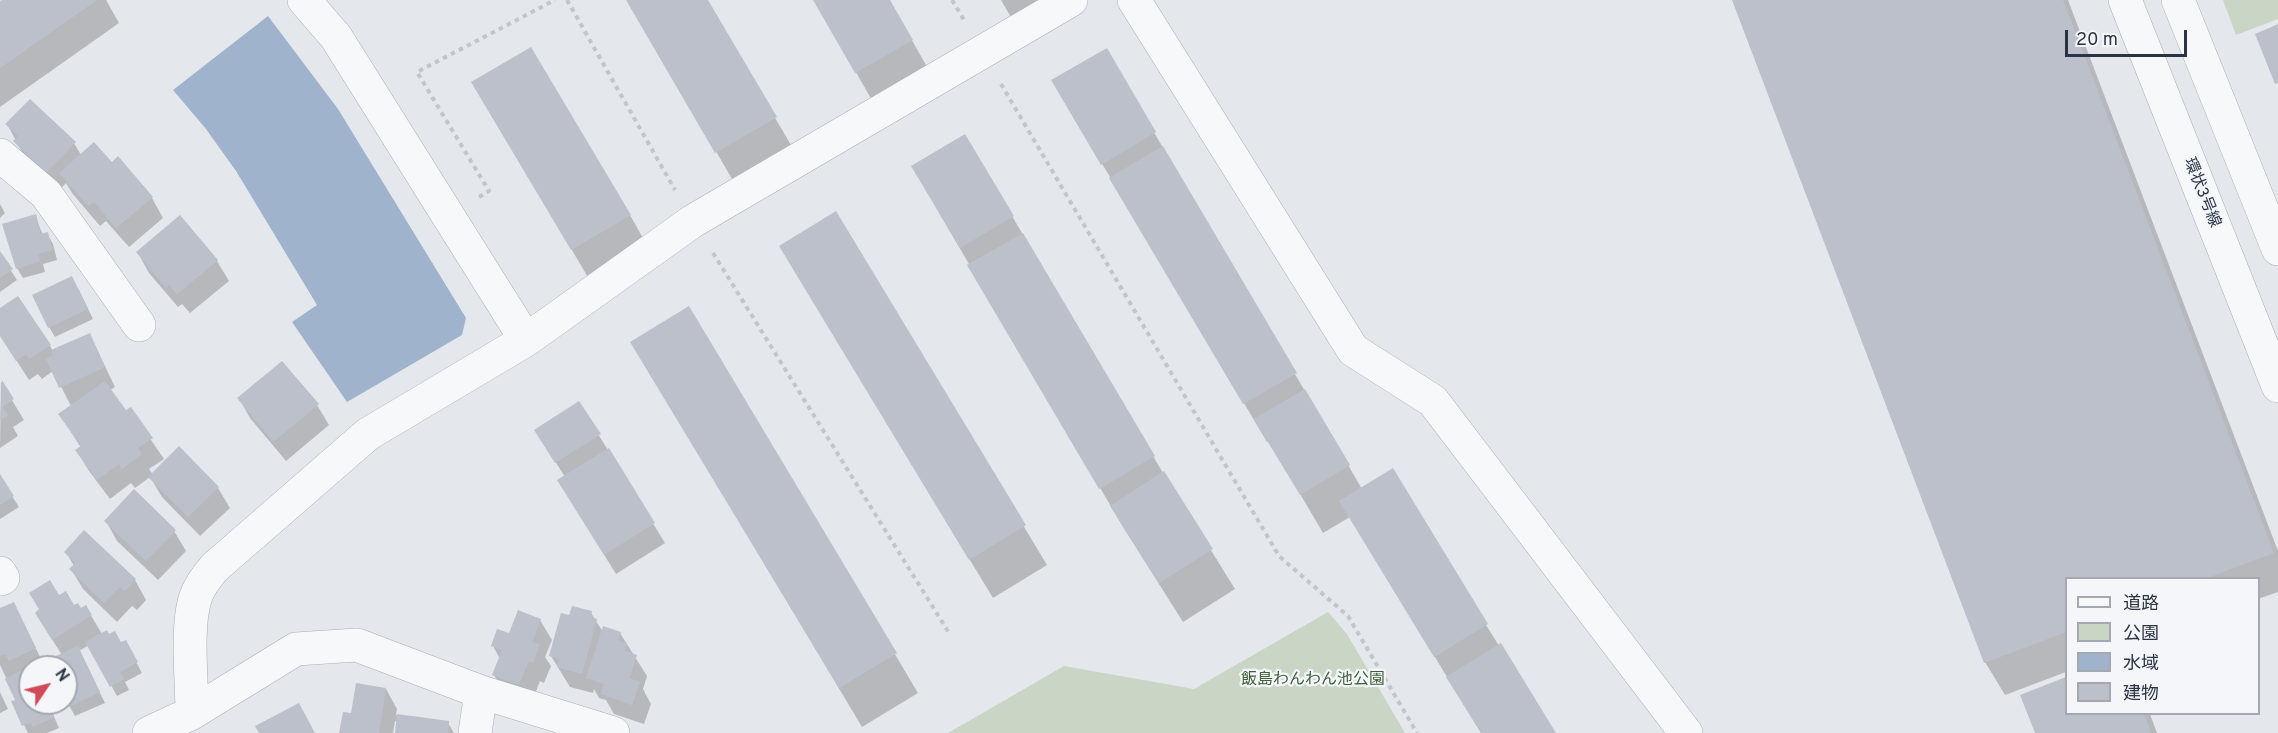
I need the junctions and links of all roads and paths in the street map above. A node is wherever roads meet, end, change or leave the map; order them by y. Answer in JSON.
{"nodes":[{"id":1,"x":304,"y":0,"type":"edge"},
{"id":2,"x":555,"y":0,"type":"edge"},
{"id":3,"x":567,"y":0,"type":"edge"},
{"id":4,"x":952,"y":0,"type":"edge"},
{"id":5,"x":1071,"y":0,"type":"edge"},
{"id":6,"x":1134,"y":0,"type":"edge"},
{"id":7,"x":2125,"y":0,"type":"edge"},
{"id":8,"x":2178,"y":0,"type":"edge"},
{"id":9,"x":983,"y":53,"type":"junction"},
{"id":10,"x":0,"y":155,"type":"edge"},
{"id":11,"x":448,"y":218,"type":"junction"},
{"id":12,"x":693,"y":221,"type":"junction"},
{"id":13,"x":2278,"y":249,"type":"edge"},
{"id":14,"x":139,"y":325,"type":"dead end"},
{"id":15,"x":526,"y":340,"type":"junction"},
{"id":16,"x":2278,"y":386,"type":"edge"},
{"id":17,"x":0,"y":573,"type":"edge"},
{"id":18,"x":0,"y":579,"type":"edge"},
{"id":19,"x":949,"y":633,"type":"dead end"},
{"id":20,"x":480,"y":692,"type":"junction"},
{"id":21,"x":192,"y":713,"type":"junction"},
{"id":22,"x":149,"y":733,"type":"edge"},
{"id":23,"x":475,"y":733,"type":"edge"},
{"id":24,"x":613,"y":733,"type":"edge"},
{"id":25,"x":1417,"y":733,"type":"edge"},
{"id":26,"x":1686,"y":733,"type":"edge"}],
"edges":[{"from":1,"to":11,"type":"street"},
{"from":2,"to":11,"type":"path"},
{"from":3,"to":12,"type":"path"},
{"from":4,"to":9,"type":"path"},
{"from":5,"to":9,"type":"street"},
{"from":6,"to":26,"type":"street"},
{"from":7,"to":16,"type":"street","name":"環状3号線"},
{"from":8,"to":13,"type":"street"},
{"from":9,"to":12,"type":"street"},
{"from":9,"to":25,"type":"path"},
{"from":10,"to":14,"type":"street"},
{"from":11,"to":15,"type":"street"},
{"from":12,"to":15,"type":"street"},
{"from":12,"to":19,"type":"path"},
{"from":15,"to":21,"type":"street"},
{"from":17,"to":18,"type":"street"},
{"from":20,"to":21,"type":"street"},
{"from":20,"to":23,"type":"street"},
{"from":20,"to":24,"type":"street"},
{"from":21,"to":22,"type":"street"}]}
